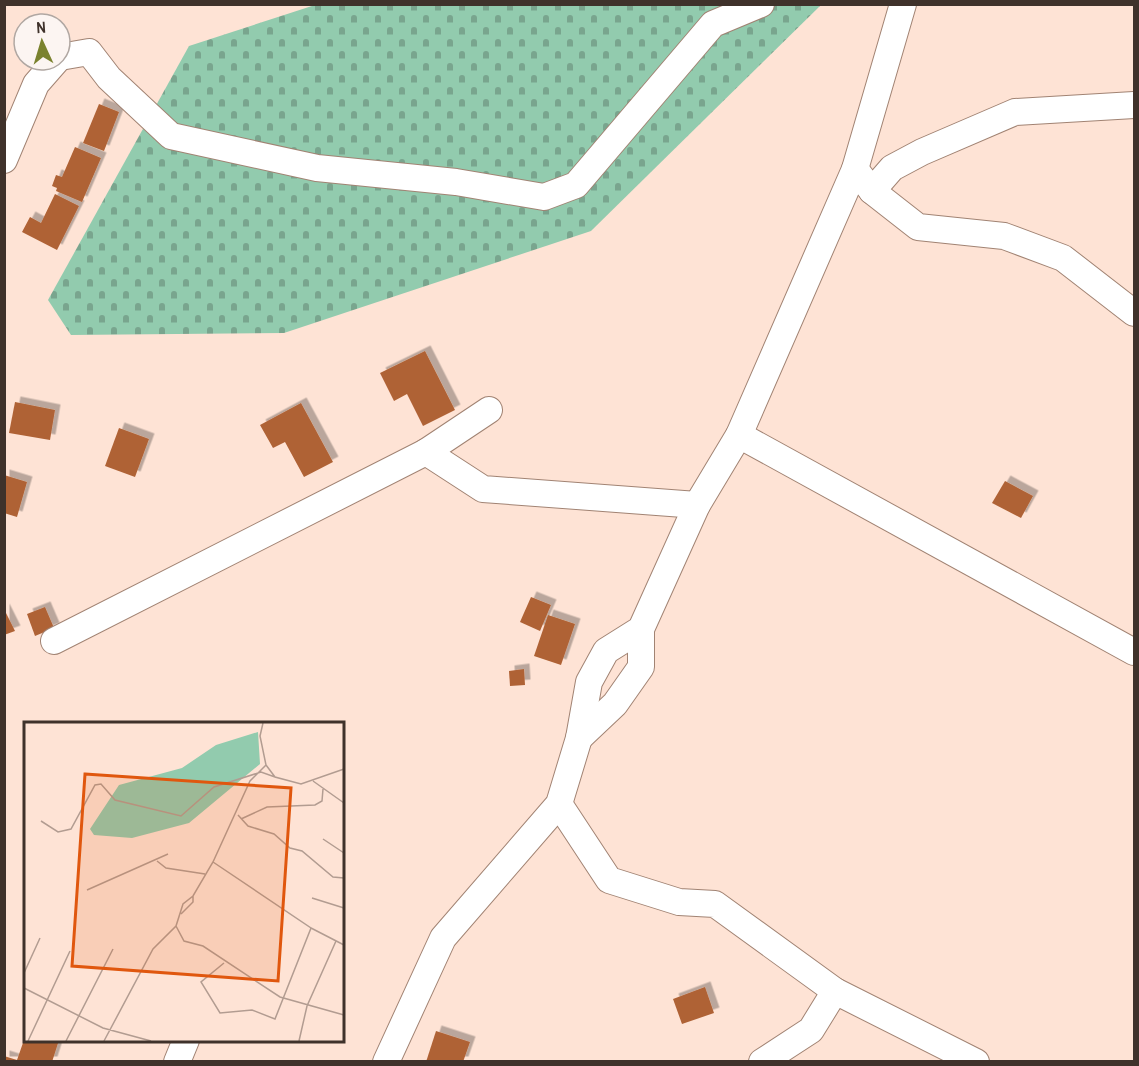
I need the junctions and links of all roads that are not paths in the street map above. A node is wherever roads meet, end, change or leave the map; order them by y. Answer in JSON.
{"nodes":[{"id":1,"x":761,"y":4,"type":"edge"},
{"id":2,"x":903,"y":4,"type":"edge"},
{"id":3,"x":72,"y":56,"type":"edge"},
{"id":4,"x":47,"y":72,"type":"edge"},
{"id":5,"x":1134,"y":105,"type":"edge"},
{"id":6,"x":4,"y":160,"type":"edge"},
{"id":7,"x":855,"y":169,"type":"junction"},
{"id":8,"x":872,"y":191,"type":"junction"},
{"id":9,"x":1134,"y":313,"type":"edge"},
{"id":10,"x":489,"y":410,"type":"dead end"},
{"id":11,"x":739,"y":435,"type":"junction"},
{"id":12,"x":426,"y":452,"type":"junction"},
{"id":13,"x":696,"y":505,"type":"junction"},
{"id":14,"x":641,"y":629,"type":"junction"},
{"id":15,"x":54,"y":641,"type":"dead end"},
{"id":16,"x":1134,"y":652,"type":"edge"},
{"id":17,"x":579,"y":738,"type":"junction"},
{"id":18,"x":559,"y":804,"type":"junction"},
{"id":19,"x":835,"y":991,"type":"junction"},
{"id":20,"x":186,"y":1042,"type":"edge"},
{"id":21,"x":177,"y":1062,"type":"edge"},
{"id":22,"x":386,"y":1062,"type":"edge"},
{"id":23,"x":762,"y":1062,"type":"edge"},
{"id":24,"x":976,"y":1062,"type":"edge"}],
"edges":[{"from":1,"to":3,"type":"street"},
{"from":2,"to":7,"type":"street"},
{"from":4,"to":6,"type":"street"},
{"from":5,"to":8,"type":"street"},
{"from":7,"to":8,"type":"street"},
{"from":7,"to":11,"type":"street"},
{"from":8,"to":9,"type":"street"},
{"from":10,"to":12,"type":"street"},
{"from":11,"to":13,"type":"street"},
{"from":11,"to":16,"type":"street"},
{"from":12,"to":13,"type":"street"},
{"from":12,"to":15,"type":"street"},
{"from":13,"to":14,"type":"street"},
{"from":14,"to":17,"type":"street"},
{"from":14,"to":17,"type":"street"},
{"from":17,"to":18,"type":"street"},
{"from":18,"to":19,"type":"street"},
{"from":18,"to":22,"type":"street"},
{"from":19,"to":23,"type":"street"},
{"from":19,"to":24,"type":"street"},
{"from":20,"to":21,"type":"street"}]}
